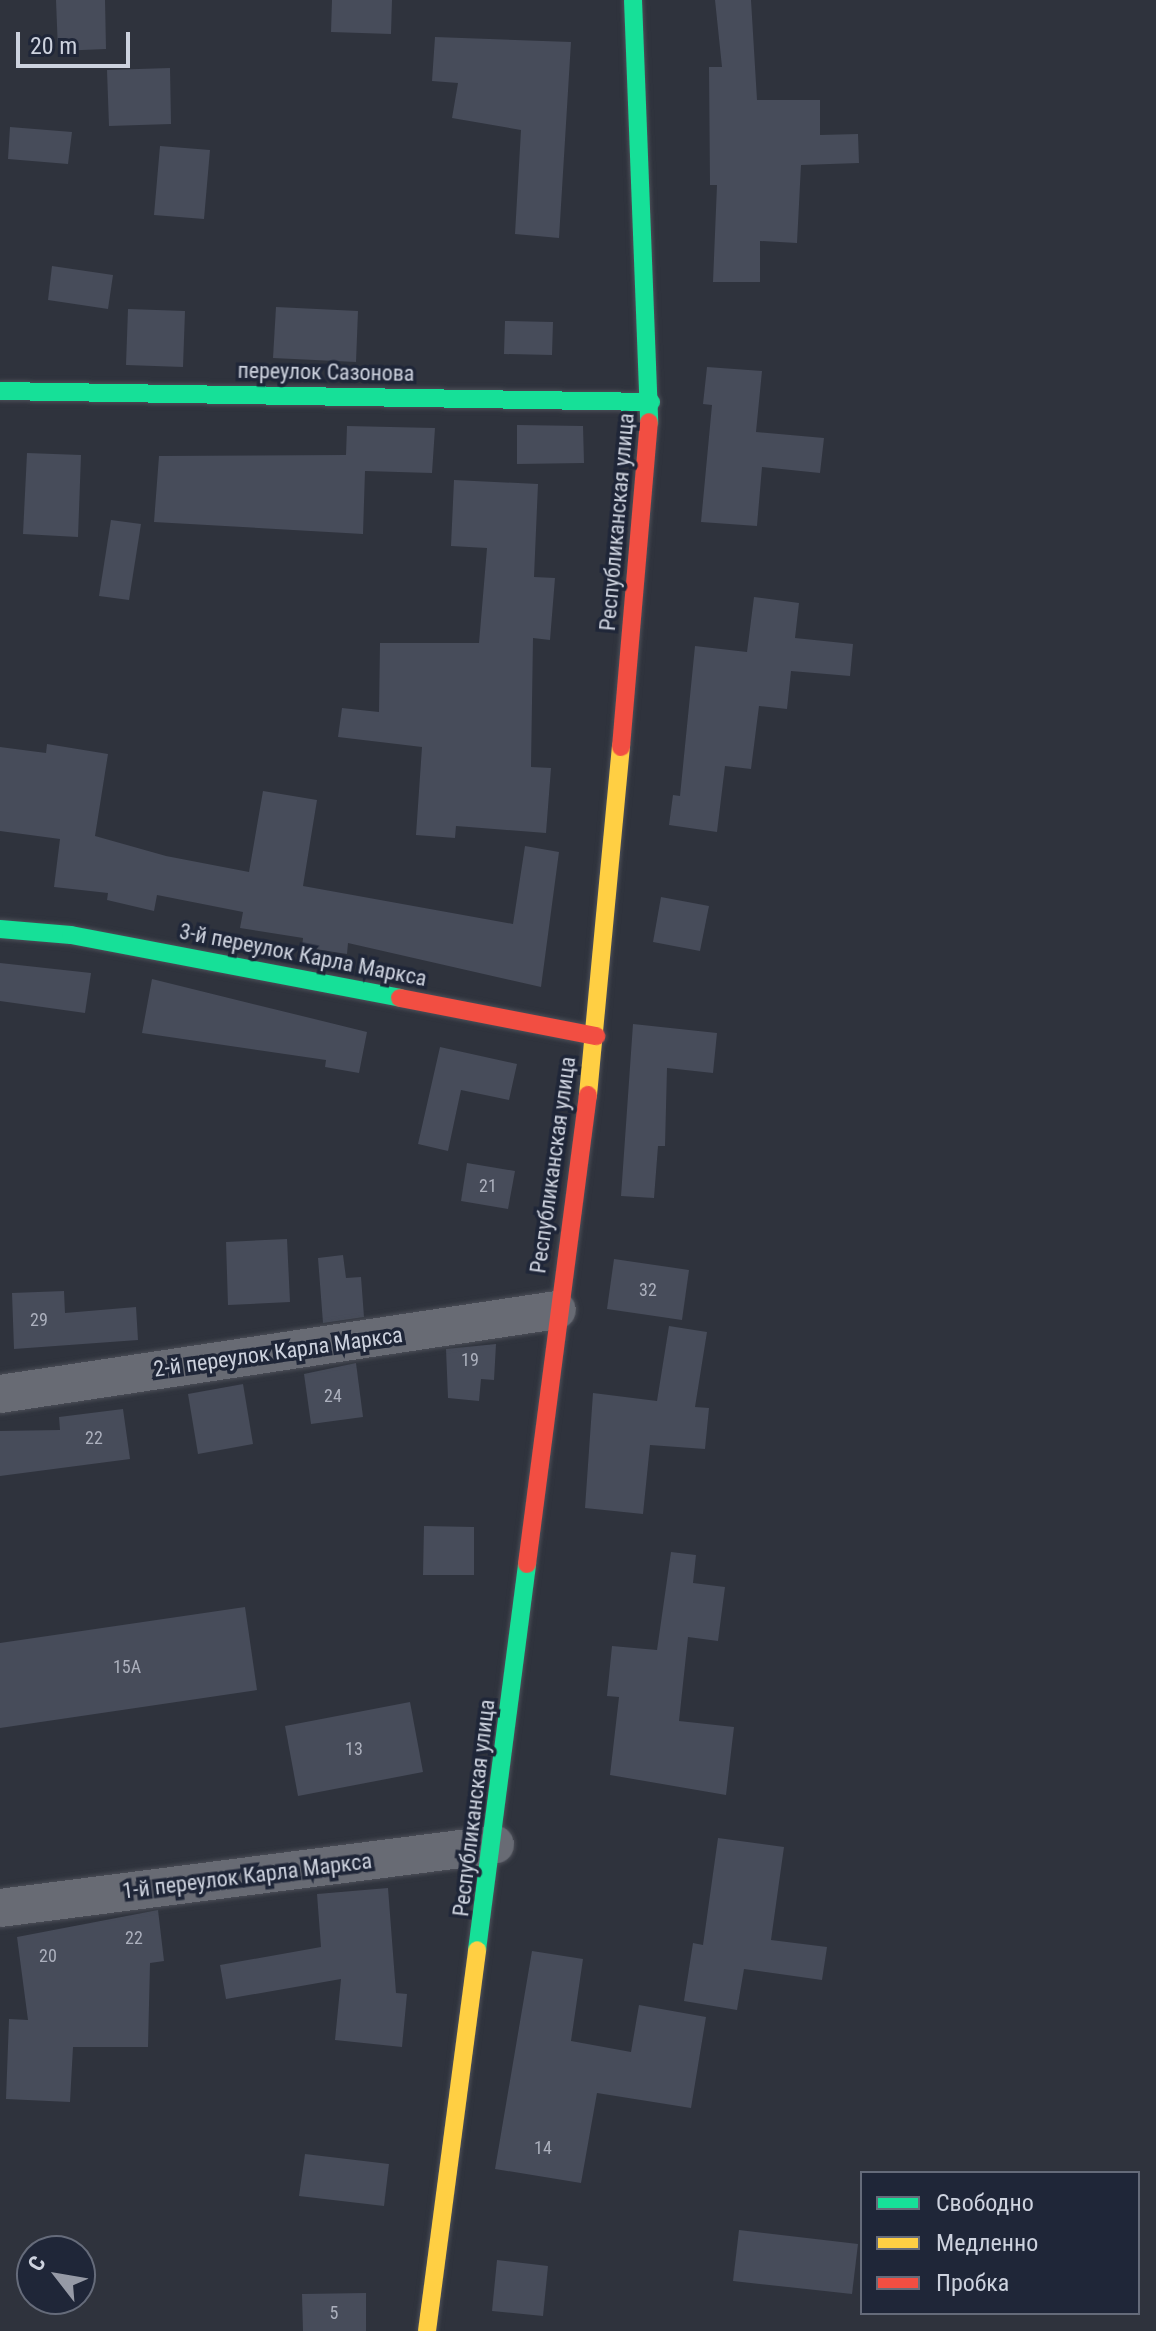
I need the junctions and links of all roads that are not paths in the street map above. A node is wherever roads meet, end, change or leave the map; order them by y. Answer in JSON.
{"nodes":[{"id":1,"x":633,"y":0,"type":"edge"},
{"id":2,"x":0,"y":391,"type":"edge"},
{"id":3,"x":651,"y":402,"type":"junction"},
{"id":4,"x":0,"y":929,"type":"edge"},
{"id":5,"x":596,"y":1036,"type":"junction"},
{"id":6,"x":557,"y":1310,"type":"junction"},
{"id":7,"x":0,"y":1394,"type":"edge"},
{"id":8,"x":495,"y":1845,"type":"junction"},
{"id":9,"x":0,"y":1908,"type":"edge"},
{"id":10,"x":427,"y":2331,"type":"edge"}],
"edges":[{"from":1,"to":3,"type":"street","name":"Республиканская улица"},
{"from":2,"to":3,"type":"street","name":"переулок Сазонова"},
{"from":3,"to":5,"type":"street","name":"Республиканская улица"},
{"from":4,"to":5,"type":"street","name":"3-й переулок Карла Маркса"},
{"from":5,"to":6,"type":"street","name":"Республиканская улица"},
{"from":6,"to":7,"type":"street","name":"2-й переулок Карла Маркса"},
{"from":6,"to":8,"type":"street","name":"Республиканская улица"},
{"from":8,"to":9,"type":"street","name":"1-й переулок Карла Маркса"},
{"from":8,"to":10,"type":"street","name":"Республиканская улица"}]}
